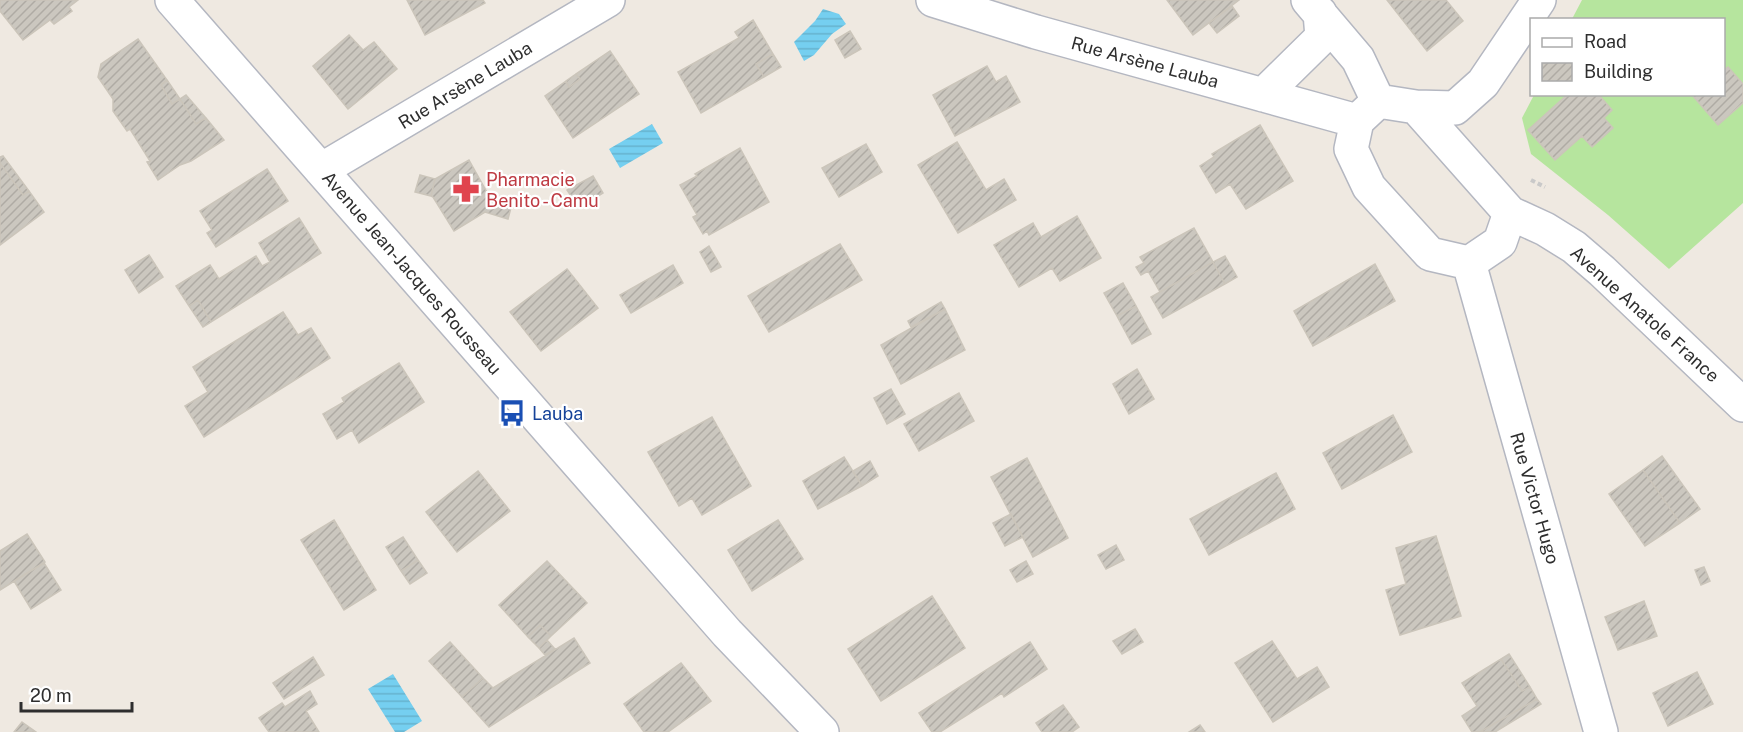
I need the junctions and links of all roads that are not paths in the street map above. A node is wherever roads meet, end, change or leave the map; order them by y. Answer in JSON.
{"nodes":[{"id":1,"x":172,"y":0,"type":"edge"},
{"id":2,"x":608,"y":0,"type":"edge"},
{"id":3,"x":933,"y":0,"type":"edge"},
{"id":4,"x":1539,"y":0,"type":"edge"},
{"id":5,"x":1314,"y":7,"type":"edge"},
{"id":6,"x":1263,"y":94,"type":"junction"},
{"id":7,"x":1416,"y":107,"type":"junction"},
{"id":8,"x":1367,"y":111,"type":"junction"},
{"id":9,"x":321,"y":170,"type":"junction"},
{"id":10,"x":1510,"y":213,"type":"junction"},
{"id":11,"x":1469,"y":263,"type":"junction"},
{"id":12,"x":1743,"y":405,"type":"edge"},
{"id":13,"x":822,"y":732,"type":"edge"},
{"id":14,"x":1601,"y":732,"type":"edge"}],
"edges":[{"from":1,"to":9,"type":"street","name":"Avenue Jean-Jacques Rousseau"},
{"from":2,"to":9,"type":"street","name":"Rue Arsène Lauba"},
{"from":3,"to":6,"type":"street","name":"Rue Arsène Lauba"},
{"from":4,"to":7,"type":"street","name":"Rue Arsène Lauba"},
{"from":5,"to":6,"type":"street"},
{"from":5,"to":8,"type":"street"},
{"from":6,"to":8,"type":"street","name":"Rue Arsène Lauba"},
{"from":7,"to":8,"type":"street","name":"Rue Arsène Lauba"},
{"from":7,"to":10,"type":"street"},
{"from":8,"to":11,"type":"street"},
{"from":9,"to":13,"type":"street","name":"Avenue Jean-Jacques Rousseau"},
{"from":10,"to":11,"type":"street"},
{"from":10,"to":12,"type":"street","name":"Avenue Anatole France"},
{"from":11,"to":14,"type":"street","name":"Rue Victor Hugo"}]}
